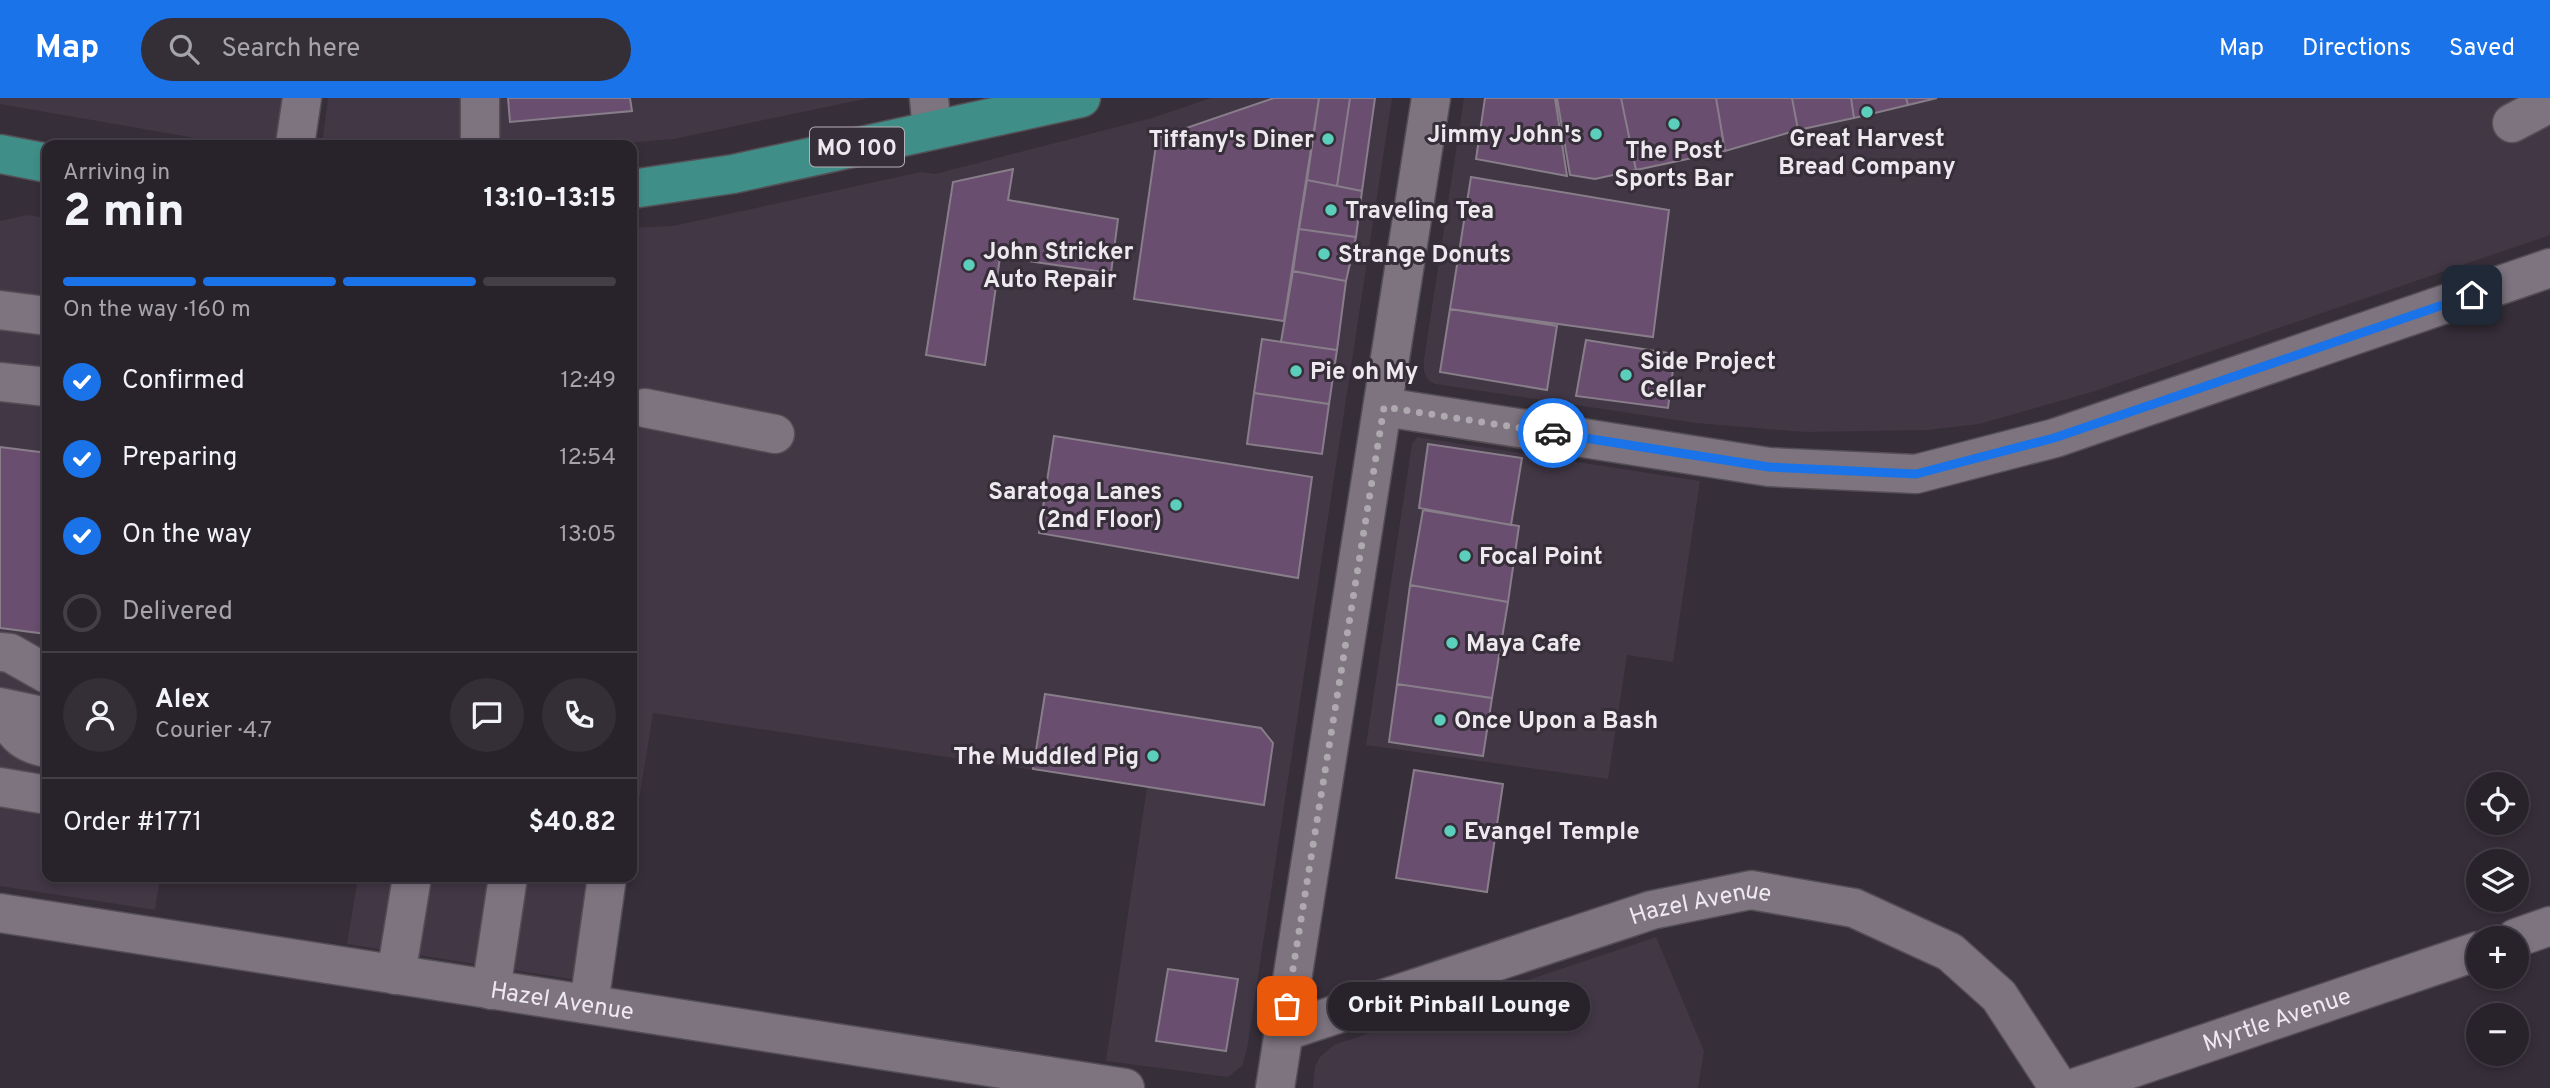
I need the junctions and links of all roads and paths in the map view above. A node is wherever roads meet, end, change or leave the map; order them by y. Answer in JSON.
{"nodes":[{"id":1,"x":302,"y":98,"type":"edge"},
{"id":2,"x":480,"y":98,"type":"edge"},
{"id":3,"x":1081,"y":98,"type":"edge"},
{"id":4,"x":1431,"y":98,"type":"edge"},
{"id":5,"x":2550,"y":103,"type":"edge"},
{"id":6,"x":930,"y":114,"type":"edge"},
{"id":7,"x":2512,"y":123,"type":"dead end"},
{"id":8,"x":296,"y":140,"type":"edge"},
{"id":9,"x":480,"y":140,"type":"edge"},
{"id":10,"x":0,"y":154,"type":"edge"},
{"id":11,"x":42,"y":162,"type":"edge"},
{"id":12,"x":637,"y":188,"type":"edge"},
{"id":13,"x":2550,"y":268,"type":"edge"},
{"id":14,"x":0,"y":310,"type":"edge"},
{"id":15,"x":42,"y":315,"type":"edge"},
{"id":16,"x":0,"y":382,"type":"edge"},
{"id":17,"x":42,"y":386,"type":"edge"},
{"id":18,"x":1384,"y":407,"type":"junction"},
{"id":19,"x":645,"y":408,"type":"dead end"},
{"id":20,"x":775,"y":434,"type":"dead end"},
{"id":21,"x":5,"y":653,"type":"edge"},
{"id":22,"x":42,"y":667,"type":"edge"},
{"id":23,"x":0,"y":709,"type":"edge"},
{"id":24,"x":42,"y":716,"type":"edge"},
{"id":25,"x":42,"y":746,"type":"edge"},
{"id":26,"x":0,"y":787,"type":"edge"},
{"id":27,"x":42,"y":794,"type":"edge"},
{"id":28,"x":411,"y":882,"type":"edge"},
{"id":29,"x":507,"y":882,"type":"edge"},
{"id":30,"x":606,"y":882,"type":"edge"},
{"id":31,"x":0,"y":913,"type":"edge"},
{"id":32,"x":2550,"y":926,"type":"edge"},
{"id":33,"x":2529,"y":933,"type":"edge"},
{"id":34,"x":2466,"y":955,"type":"edge"},
{"id":35,"x":396,"y":975,"type":"junction"},
{"id":36,"x":491,"y":990,"type":"junction"},
{"id":37,"x":589,"y":1004,"type":"junction"},
{"id":38,"x":1283,"y":1032,"type":"junction"},
{"id":39,"x":972,"y":1076,"type":"edge"},
{"id":40,"x":1125,"y":1088,"type":"edge"},
{"id":41,"x":1275,"y":1088,"type":"edge"},
{"id":42,"x":2059,"y":1088,"type":"edge"},
{"id":43,"x":2074,"y":1088,"type":"edge"}],
"edges":[{"from":1,"to":8,"type":"street"},
{"from":2,"to":9,"type":"street"},
{"from":3,"to":6,"type":"main road","number":"MO 100"},
{"from":4,"to":18,"type":"street"},
{"from":5,"to":7,"type":"street"},
{"from":6,"to":12,"type":"main road","number":"MO 100"},
{"from":10,"to":11,"type":"main road"},
{"from":13,"to":18,"type":"street"},
{"from":14,"to":15,"type":"street"},
{"from":16,"to":17,"type":"street"},
{"from":18,"to":38,"type":"street"},
{"from":19,"to":20,"type":"street"},
{"from":21,"to":22,"type":"street"},
{"from":23,"to":24,"type":"street"},
{"from":23,"to":25,"type":"street"},
{"from":26,"to":27,"type":"street"},
{"from":28,"to":35,"type":"street"},
{"from":29,"to":36,"type":"street"},
{"from":30,"to":37,"type":"street"},
{"from":31,"to":35,"type":"street","name":"Hazel Avenue"},
{"from":32,"to":33,"type":"street"},
{"from":34,"to":43,"type":"street","name":"Myrtle Avenue"},
{"from":35,"to":36,"type":"street","name":"Hazel Avenue"},
{"from":36,"to":37,"type":"street","name":"Hazel Avenue"},
{"from":37,"to":39,"type":"street","name":"Hazel Avenue"},
{"from":38,"to":41,"type":"street"},
{"from":38,"to":42,"type":"street","name":"Hazel Avenue"},
{"from":39,"to":40,"type":"street","name":"Hazel Avenue"}]}
